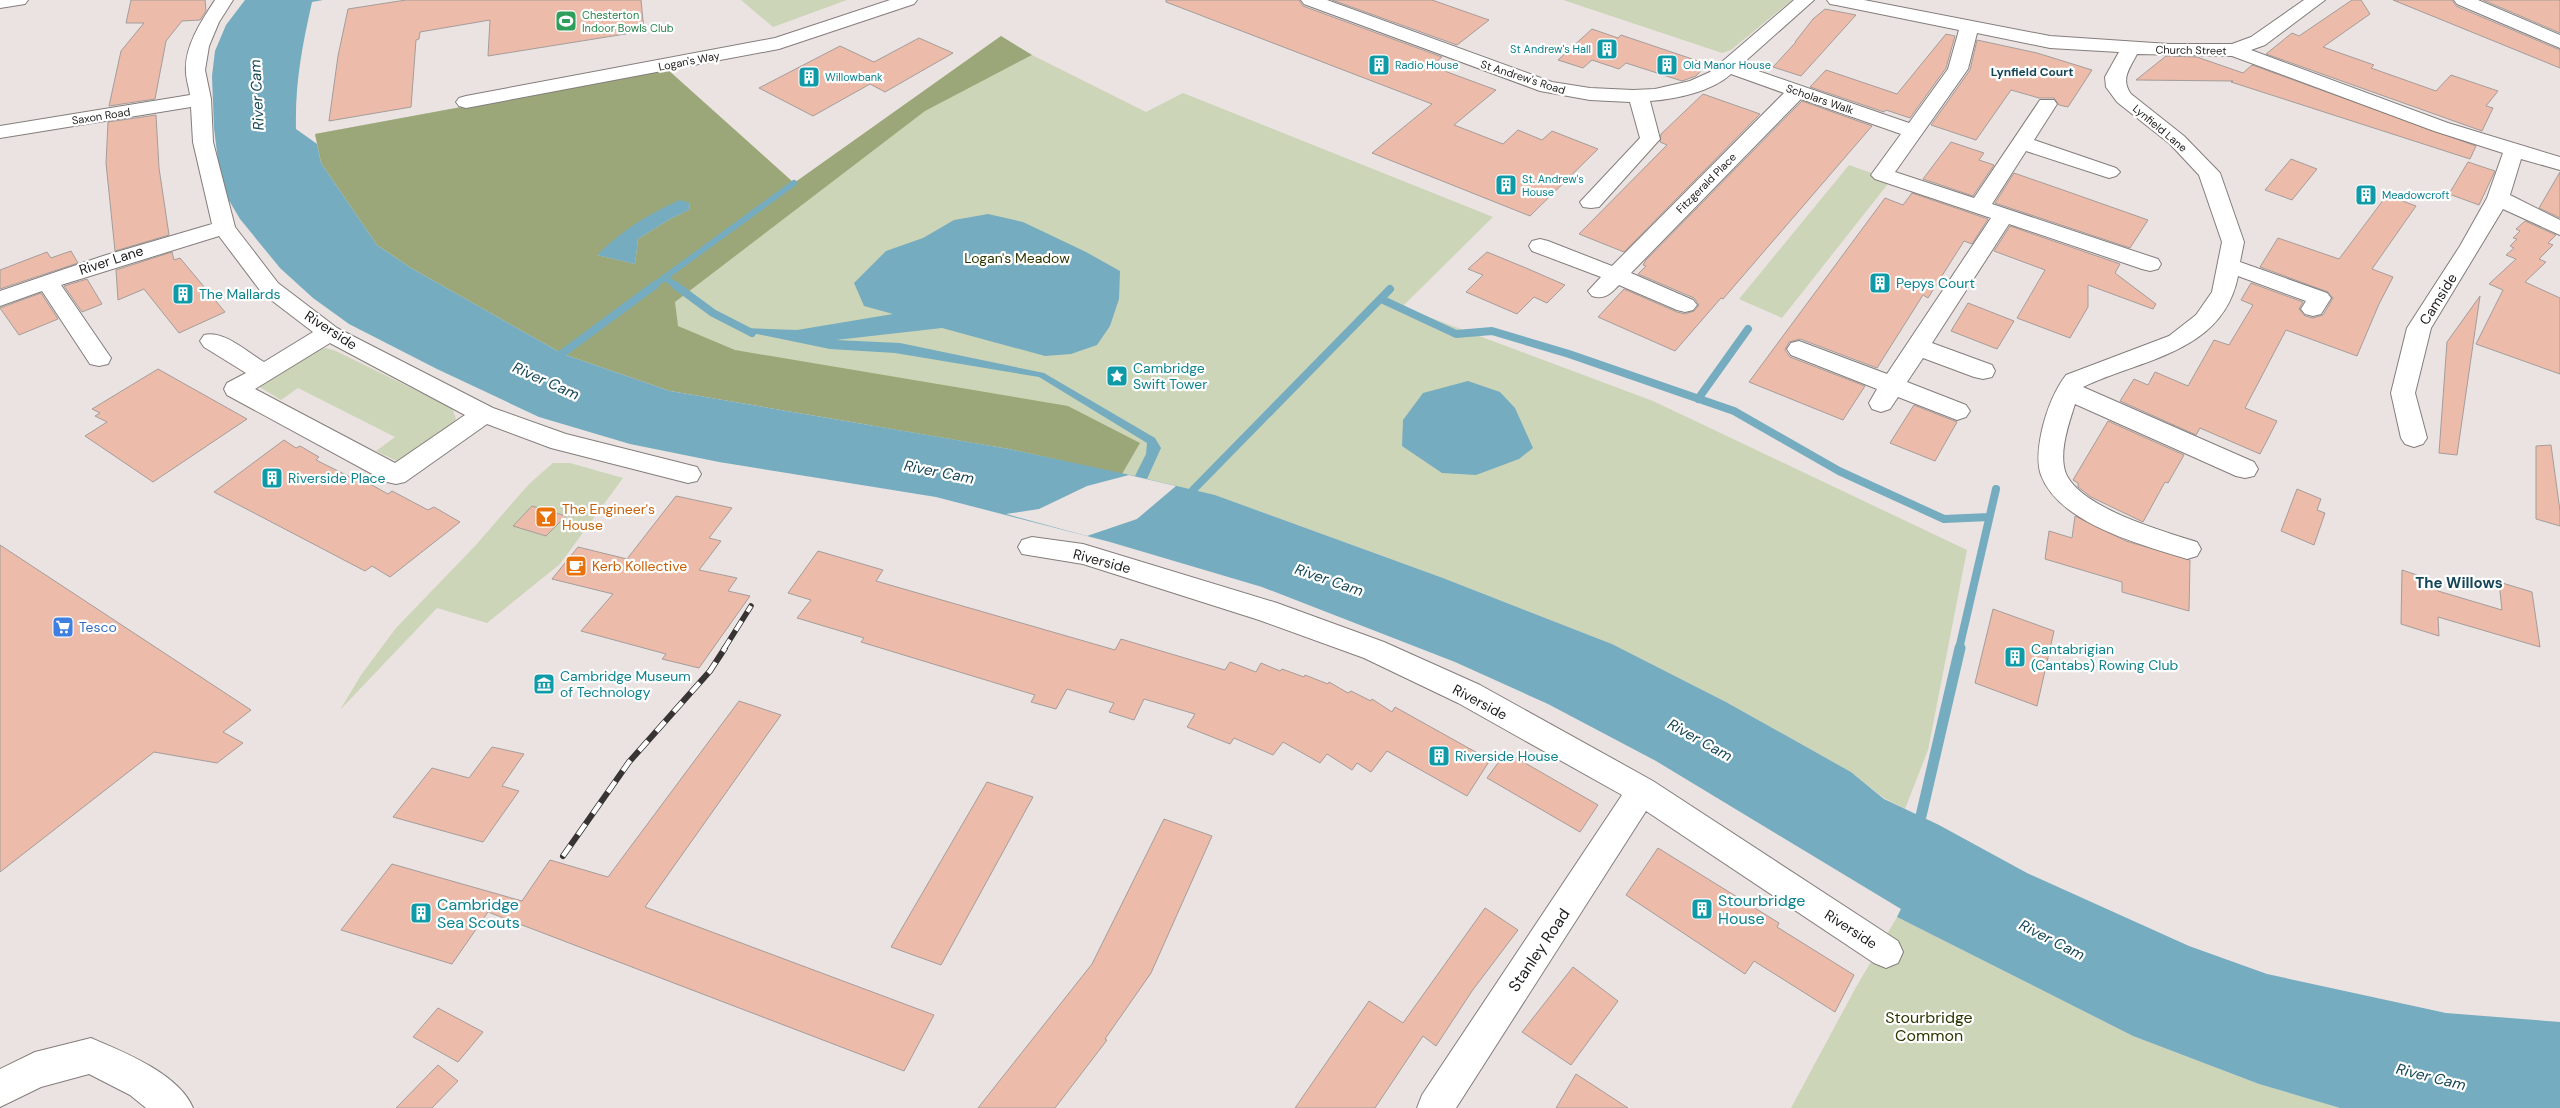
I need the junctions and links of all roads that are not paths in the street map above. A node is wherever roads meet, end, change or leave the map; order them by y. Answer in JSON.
{"nodes":[{"id":1,"x":19,"y":0,"type":"edge"},
{"id":2,"x":224,"y":0,"type":"edge"},
{"id":3,"x":908,"y":0,"type":"edge"},
{"id":4,"x":1310,"y":0,"type":"edge"},
{"id":5,"x":1805,"y":0,"type":"edge"},
{"id":6,"x":1836,"y":0,"type":"edge"},
{"id":7,"x":2316,"y":0,"type":"edge"},
{"id":8,"x":2463,"y":0,"type":"edge"},
{"id":9,"x":0,"y":3,"type":"edge"},
{"id":10,"x":1969,"y":27,"type":"junction"},
{"id":11,"x":2560,"y":42,"type":"edge"},
{"id":12,"x":2131,"y":48,"type":"junction"},
{"id":13,"x":2234,"y":50,"type":"junction"},
{"id":14,"x":1728,"y":67,"type":"junction"},
{"id":15,"x":1797,"y":91,"type":"junction"},
{"id":16,"x":1640,"y":96,"type":"junction"},
{"id":17,"x":201,"y":99,"type":"junction"},
{"id":18,"x":466,"y":102,"type":"dead end"},
{"id":19,"x":2046,"y":104,"type":"dead end"},
{"id":20,"x":1912,"y":131,"type":"junction"},
{"id":21,"x":0,"y":132,"type":"edge"},
{"id":22,"x":2020,"y":142,"type":"junction"},
{"id":23,"x":2514,"y":150,"type":"junction"},
{"id":24,"x":2560,"y":164,"type":"edge"},
{"id":25,"x":2109,"y":172,"type":"dead end"},
{"id":26,"x":2498,"y":198,"type":"junction"},
{"id":27,"x":1592,"y":202,"type":"dead end"},
{"id":28,"x":1979,"y":207,"type":"junction"},
{"id":29,"x":2004,"y":215,"type":"junction"},
{"id":30,"x":224,"y":228,"type":"junction"},
{"id":31,"x":2560,"y":228,"type":"edge"},
{"id":32,"x":1540,"y":246,"type":"dead end"},
{"id":33,"x":2150,"y":264,"type":"dead end"},
{"id":34,"x":2228,"y":266,"type":"junction"},
{"id":35,"x":47,"y":281,"type":"junction"},
{"id":36,"x":1608,"y":283,"type":"junction"},
{"id":37,"x":0,"y":299,"type":"edge"},
{"id":38,"x":1686,"y":305,"type":"dead end"},
{"id":39,"x":2313,"y":309,"type":"dead end"},
{"id":40,"x":329,"y":333,"type":"junction"},
{"id":41,"x":212,"y":341,"type":"dead end"},
{"id":42,"x":1918,"y":346,"type":"junction"},
{"id":43,"x":1798,"y":349,"type":"dead end"},
{"id":44,"x":100,"y":358,"type":"dead end"},
{"id":45,"x":1983,"y":371,"type":"dead end"},
{"id":46,"x":264,"y":373,"type":"junction"},
{"id":47,"x":2067,"y":390,"type":"junction"},
{"id":48,"x":1887,"y":394,"type":"junction"},
{"id":49,"x":1957,"y":411,"type":"dead end"},
{"id":50,"x":484,"y":414,"type":"junction"},
{"id":51,"x":2414,"y":438,"type":"dead end"},
{"id":52,"x":2245,"y":469,"type":"dead end"},
{"id":53,"x":688,"y":474,"type":"dead end"},
{"id":54,"x":1032,"y":547,"type":"dead end"},
{"id":55,"x":2187,"y":549,"type":"dead end"},
{"id":56,"x":1642,"y":791,"type":"junction"},
{"id":57,"x":1886,"y":952,"type":"dead end"},
{"id":58,"x":0,"y":1089,"type":"edge"},
{"id":59,"x":175,"y":1108,"type":"edge"},
{"id":60,"x":1435,"y":1108,"type":"edge"}],
"edges":[{"from":1,"to":9,"type":"street"},
{"from":2,"to":17,"type":"street","name":"Riverside"},
{"from":3,"to":18,"type":"street","name":"Logan's Way"},
{"from":4,"to":16,"type":"street","name":"St Andrew's Road"},
{"from":5,"to":14,"type":"street","name":"St Andrew's Road"},
{"from":6,"to":10,"type":"street","name":"Church Street"},
{"from":7,"to":13,"type":"street"},
{"from":8,"to":11,"type":"street"},
{"from":10,"to":12,"type":"street","name":"Church Street"},
{"from":10,"to":20,"type":"street"},
{"from":12,"to":13,"type":"street","name":"Church Street"},
{"from":12,"to":34,"type":"street","name":"Lynfield Lane"},
{"from":13,"to":23,"type":"street","name":"Church Street"},
{"from":14,"to":15,"type":"street","name":"Scholars Walk"},
{"from":14,"to":16,"type":"street","name":"St Andrew's Road"},
{"from":15,"to":20,"type":"street","name":"Scholars Walk"},
{"from":15,"to":36,"type":"street","name":"Fitzgerald Place"},
{"from":16,"to":27,"type":"street"},
{"from":17,"to":21,"type":"street","name":"Saxon Road"},
{"from":17,"to":30,"type":"street","name":"Riverside"},
{"from":19,"to":22,"type":"street"},
{"from":20,"to":28,"type":"street"},
{"from":22,"to":25,"type":"street"},
{"from":22,"to":28,"type":"street"},
{"from":23,"to":24,"type":"street","name":"Church Street"},
{"from":23,"to":26,"type":"street","name":"Camside"},
{"from":26,"to":31,"type":"street"},
{"from":26,"to":51,"type":"street","name":"Camside"},
{"from":28,"to":29,"type":"street"},
{"from":29,"to":33,"type":"street"},
{"from":29,"to":42,"type":"street"},
{"from":30,"to":35,"type":"street","name":"River Lane"},
{"from":30,"to":40,"type":"street","name":"Riverside"},
{"from":32,"to":36,"type":"street"},
{"from":34,"to":39,"type":"street"},
{"from":34,"to":47,"type":"street","name":"Lynfield Lane"},
{"from":35,"to":37,"type":"street","name":"River Lane"},
{"from":35,"to":44,"type":"street"},
{"from":36,"to":38,"type":"street"},
{"from":40,"to":46,"type":"street"},
{"from":40,"to":50,"type":"street","name":"Riverside"},
{"from":41,"to":46,"type":"street"},
{"from":42,"to":45,"type":"street"},
{"from":42,"to":48,"type":"street"},
{"from":43,"to":48,"type":"street"},
{"from":46,"to":50,"type":"street"},
{"from":47,"to":52,"type":"street"},
{"from":47,"to":55,"type":"street"},
{"from":48,"to":49,"type":"street"},
{"from":50,"to":53,"type":"street","name":"Riverside"},
{"from":54,"to":56,"type":"street","name":"Riverside"},
{"from":56,"to":57,"type":"street","name":"Riverside"},
{"from":56,"to":60,"type":"street","name":"Stanley Road"},
{"from":58,"to":59,"type":"street"}]}
